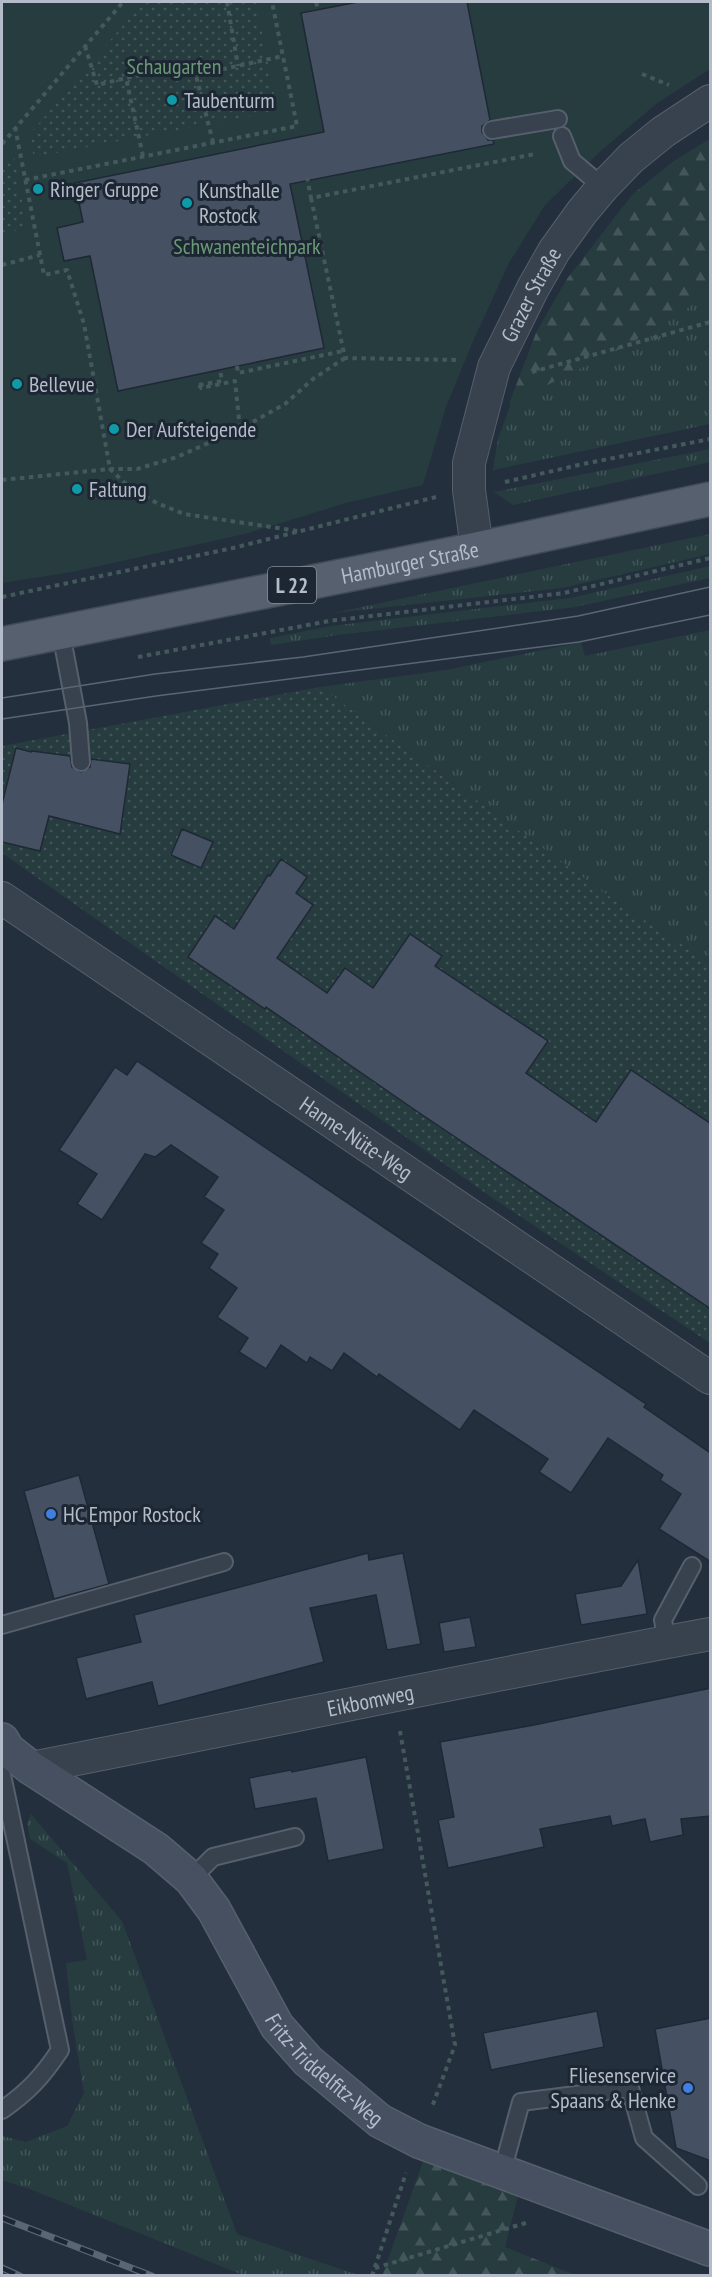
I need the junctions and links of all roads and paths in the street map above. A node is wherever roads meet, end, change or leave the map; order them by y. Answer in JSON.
{"nodes":[{"id":1,"x":123,"y":2,"type":"edge"},
{"id":2,"x":227,"y":2,"type":"edge"},
{"id":3,"x":272,"y":2,"type":"edge"},
{"id":4,"x":316,"y":2,"type":"edge"},
{"id":5,"x":318,"y":9,"type":"dead end"},
{"id":6,"x":85,"y":45,"type":"junction"},
{"id":7,"x":283,"y":56,"type":"junction"},
{"id":8,"x":238,"y":66,"type":"junction"},
{"id":9,"x":642,"y":74,"type":"dead end"},
{"id":10,"x":196,"y":75,"type":"junction"},
{"id":11,"x":126,"y":78,"type":"junction"},
{"id":12,"x":675,"y":87,"type":"dead end"},
{"id":13,"x":711,"y":101,"type":"edge"},
{"id":14,"x":558,"y":119,"type":"dead end"},
{"id":15,"x":15,"y":127,"type":"junction"},
{"id":16,"x":492,"y":130,"type":"dead end"},
{"id":17,"x":213,"y":142,"type":"junction"},
{"id":18,"x":564,"y":142,"type":"joint"},
{"id":19,"x":2,"y":144,"type":"edge"},
{"id":20,"x":143,"y":156,"type":"junction"},
{"id":21,"x":307,"y":177,"type":"dead end"},
{"id":22,"x":25,"y":180,"type":"junction"},
{"id":23,"x":603,"y":187,"type":"junction"},
{"id":24,"x":311,"y":198,"type":"junction"},
{"id":25,"x":40,"y":255,"type":"junction"},
{"id":26,"x":2,"y":264,"type":"edge"},
{"id":27,"x":711,"y":322,"type":"edge"},
{"id":28,"x":343,"y":351,"type":"junction"},
{"id":29,"x":345,"y":358,"type":"junction"},
{"id":30,"x":237,"y":366,"type":"dead end"},
{"id":31,"x":494,"y":367,"type":"junction"},
{"id":32,"x":220,"y":369,"type":"dead end"},
{"id":33,"x":240,"y":429,"type":"junction"},
{"id":34,"x":711,"y":439,"type":"edge"},
{"id":35,"x":110,"y":469,"type":"junction"},
{"id":36,"x":2,"y":480,"type":"edge"},
{"id":37,"x":469,"y":490,"type":"junction"},
{"id":38,"x":711,"y":499,"type":"edge"},
{"id":39,"x":302,"y":531,"type":"junction"},
{"id":40,"x":477,"y":549,"type":"junction"},
{"id":41,"x":711,"y":558,"type":"edge"},
{"id":42,"x":2,"y":597,"type":"edge"},
{"id":43,"x":61,"y":633,"type":"junction"},
{"id":44,"x":2,"y":644,"type":"edge"},
{"id":45,"x":137,"y":657,"type":"dead end"},
{"id":46,"x":81,"y":762,"type":"dead end"},
{"id":47,"x":2,"y":898,"type":"edge"},
{"id":48,"x":711,"y":1378,"type":"edge"},
{"id":49,"x":224,"y":1562,"type":"dead end"},
{"id":50,"x":692,"y":1566,"type":"dead end"},
{"id":51,"x":2,"y":1625,"type":"edge"},
{"id":52,"x":711,"y":1634,"type":"edge"},
{"id":53,"x":667,"y":1642,"type":"junction"},
{"id":54,"x":394,"y":1695,"type":"junction"},
{"id":55,"x":2,"y":1740,"type":"edge"},
{"id":56,"x":16,"y":1772,"type":"edge"},
{"id":57,"x":295,"y":1837,"type":"dead end"},
{"id":58,"x":191,"y":1879,"type":"junction"},
{"id":59,"x":2,"y":2110,"type":"edge"},
{"id":60,"x":431,"y":2111,"type":"dead end"},
{"id":61,"x":409,"y":2165,"type":"dead end"},
{"id":62,"x":502,"y":2172,"type":"junction"},
{"id":63,"x":698,"y":2186,"type":"dead end"},
{"id":64,"x":534,"y":2220,"type":"dead end"},
{"id":65,"x":711,"y":2250,"type":"edge"},
{"id":66,"x":374,"y":2268,"type":"junction"},
{"id":67,"x":372,"y":2276,"type":"edge"}],
"edges":[{"from":1,"to":6,"type":"path"},
{"from":2,"to":8,"type":"path"},
{"from":3,"to":7,"type":"path"},
{"from":4,"to":5,"type":"path"},
{"from":6,"to":11,"type":"path"},
{"from":6,"to":15,"type":"path"},
{"from":7,"to":8,"type":"path"},
{"from":7,"to":17,"type":"path"},
{"from":8,"to":10,"type":"path"},
{"from":9,"to":12,"type":"path"},
{"from":10,"to":11,"type":"path"},
{"from":10,"to":17,"type":"path"},
{"from":11,"to":20,"type":"path"},
{"from":13,"to":23,"type":"street","name":"Grazer Straße"},
{"from":14,"to":16,"type":"lane"},
{"from":15,"to":19,"type":"path"},
{"from":15,"to":22,"type":"path"},
{"from":17,"to":20,"type":"path"},
{"from":18,"to":23,"type":"lane"},
{"from":18,"to":24,"type":"path"},
{"from":20,"to":22,"type":"path"},
{"from":21,"to":24,"type":"path"},
{"from":22,"to":25,"type":"path"},
{"from":23,"to":31,"type":"street","name":"Grazer Straße"},
{"from":24,"to":28,"type":"path"},
{"from":25,"to":26,"type":"path"},
{"from":25,"to":35,"type":"path"},
{"from":27,"to":31,"type":"path"},
{"from":28,"to":29,"type":"path"},
{"from":28,"to":30,"type":"path"},
{"from":29,"to":31,"type":"path"},
{"from":29,"to":33,"type":"path"},
{"from":31,"to":37,"type":"street","name":"Grazer Straße"},
{"from":32,"to":33,"type":"path"},
{"from":33,"to":35,"type":"path"},
{"from":34,"to":37,"type":"path"},
{"from":35,"to":36,"type":"path"},
{"from":35,"to":39,"type":"path"},
{"from":37,"to":39,"type":"path"},
{"from":37,"to":40,"type":"street","name":"Grazer Straße"},
{"from":38,"to":40,"type":"main road","name":"Hamburger Straße","number":"L 22"},
{"from":39,"to":42,"type":"path"},
{"from":40,"to":43,"type":"main road","name":"Hamburger Straße","number":"L 22"},
{"from":41,"to":45,"type":"path"},
{"from":43,"to":44,"type":"main road","name":"Hamburger Straße","number":"L 22"},
{"from":43,"to":46,"type":"lane"},
{"from":47,"to":48,"type":"street","name":"Hanne-Nüte-Weg"},
{"from":49,"to":51,"type":"lane"},
{"from":50,"to":53,"type":"lane"},
{"from":52,"to":53,"type":"street","name":"Eikbomweg"},
{"from":53,"to":54,"type":"street","name":"Eikbomweg"},
{"from":54,"to":56,"type":"street","name":"Eikbomweg"},
{"from":54,"to":60,"type":"path"},
{"from":55,"to":56,"type":"street","name":"Fritz-Triddelfitz-Weg"},
{"from":56,"to":58,"type":"street","name":"Fritz-Triddelfitz-Weg"},
{"from":56,"to":59,"type":"lane"},
{"from":57,"to":58,"type":"lane"},
{"from":58,"to":62,"type":"street","name":"Fritz-Triddelfitz-Weg"},
{"from":61,"to":66,"type":"path"},
{"from":62,"to":63,"type":"lane"},
{"from":62,"to":65,"type":"street","name":"Fritz-Triddelfitz-Weg"},
{"from":64,"to":66,"type":"path"},
{"from":66,"to":67,"type":"path"}]}
